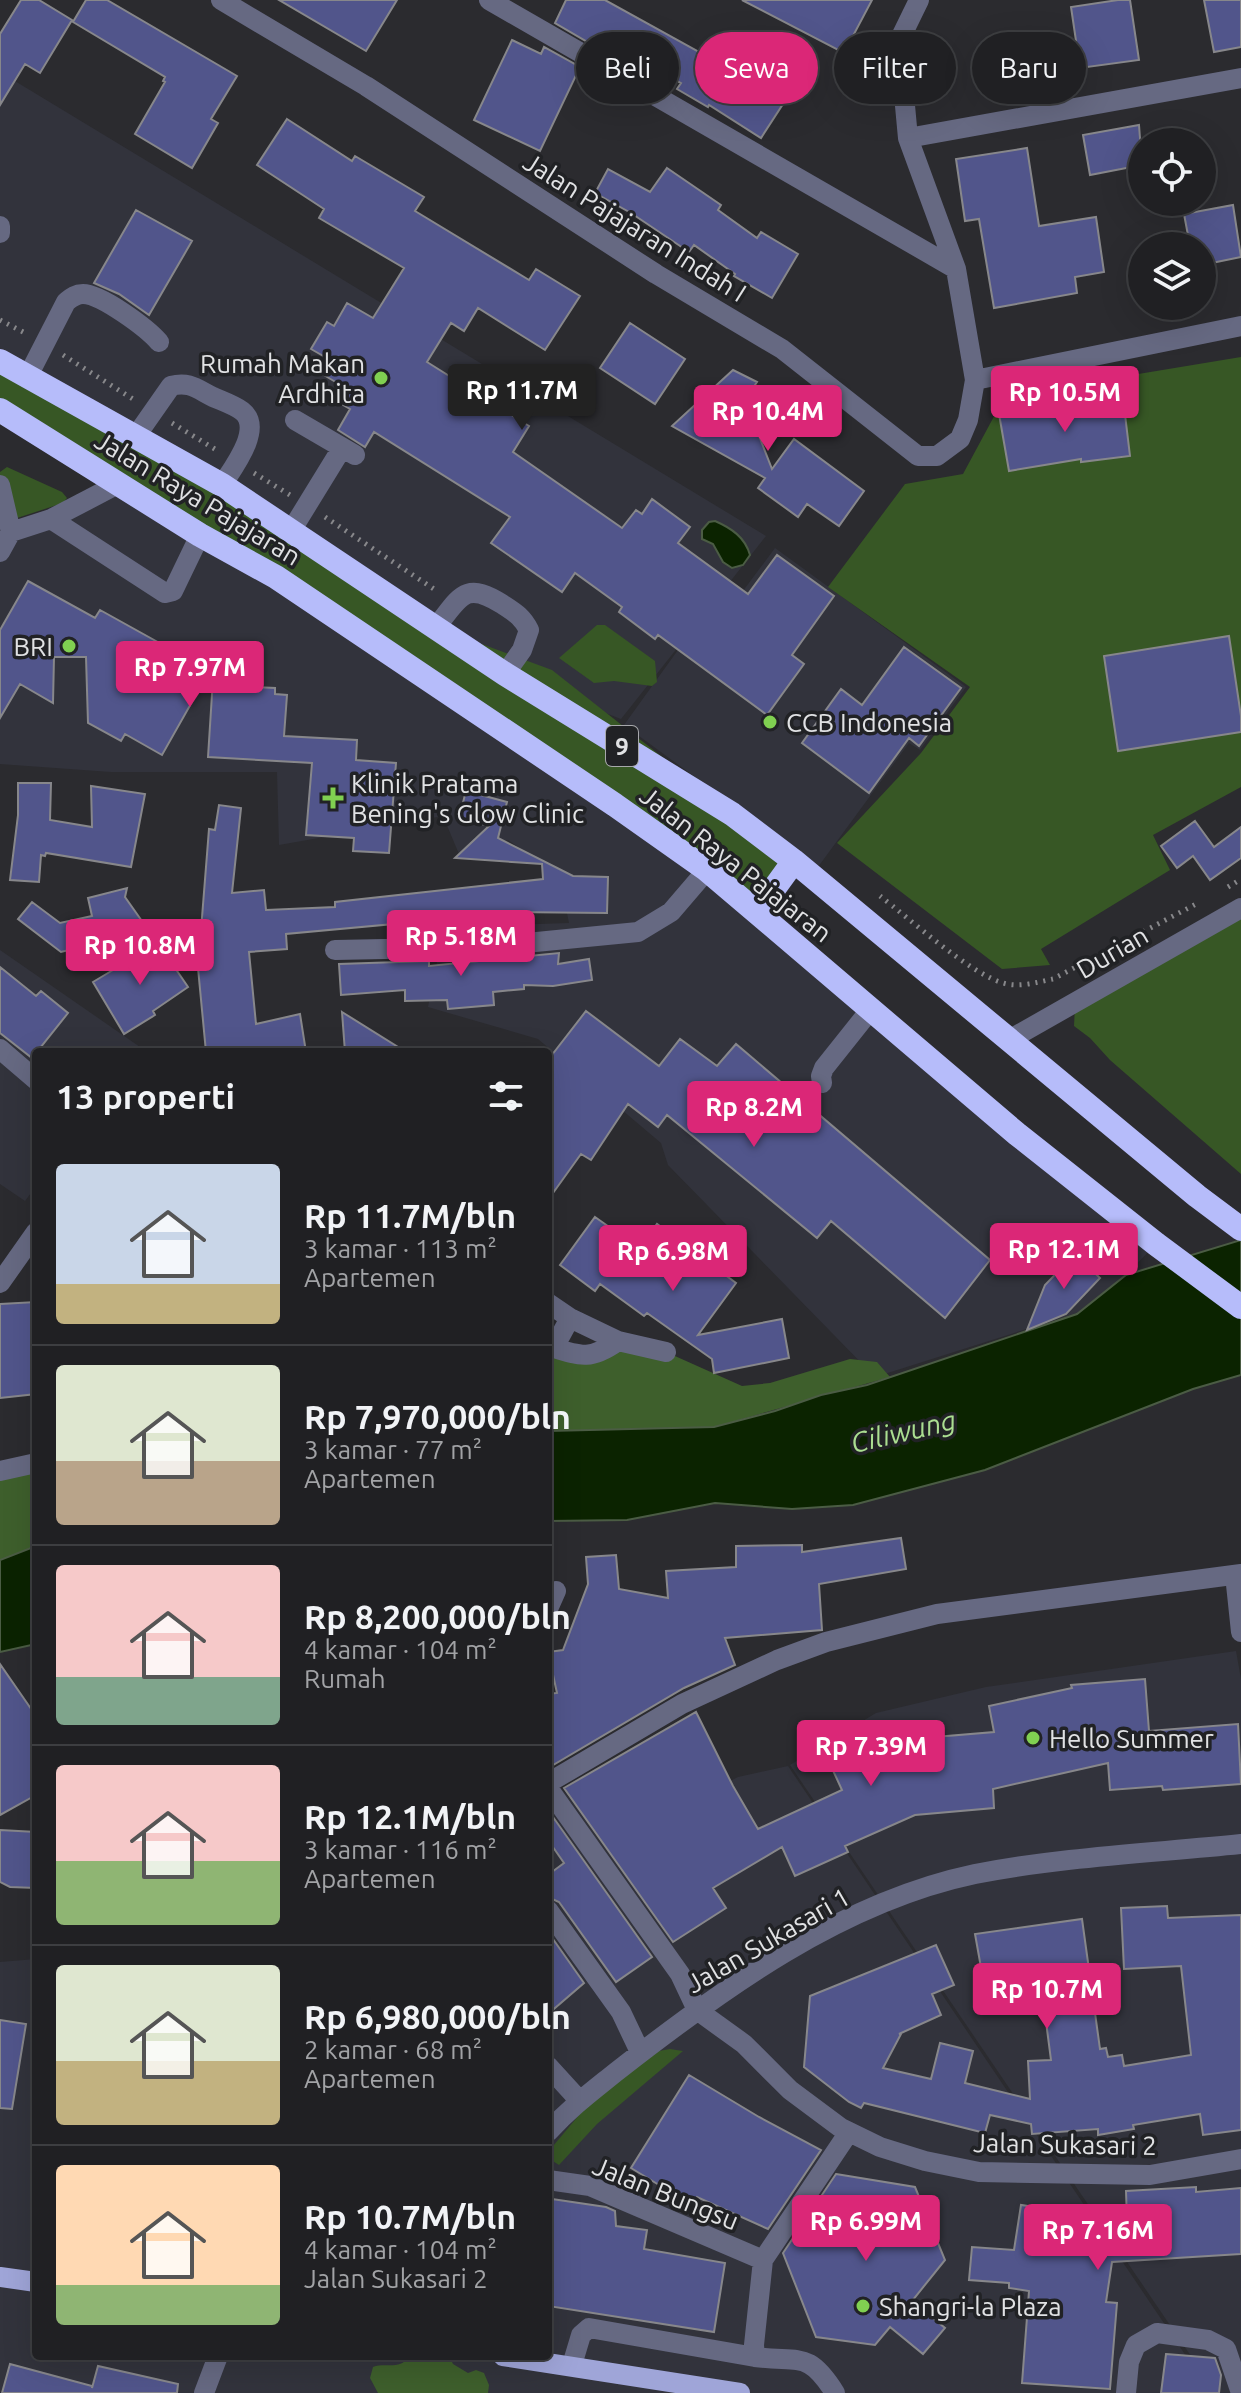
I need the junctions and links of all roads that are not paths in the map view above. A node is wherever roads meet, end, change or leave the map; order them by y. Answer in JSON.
{"nodes":[{"id":1,"x":221,"y":0,"type":"edge"},
{"id":2,"x":489,"y":0,"type":"edge"},
{"id":3,"x":919,"y":0,"type":"edge"},
{"id":4,"x":1241,"y":78,"type":"edge"},
{"id":5,"x":908,"y":138,"type":"junction"},
{"id":6,"x":0,"y":226,"type":"edge"},
{"id":7,"x":0,"y":233,"type":"edge"},
{"id":8,"x":956,"y":269,"type":"junction"},
{"id":9,"x":1241,"y":326,"type":"edge"},
{"id":10,"x":159,"y":342,"type":"dead end"},
{"id":11,"x":0,"y":361,"type":"edge"},
{"id":12,"x":28,"y":376,"type":"junction"},
{"id":13,"x":975,"y":380,"type":"junction"},
{"id":14,"x":0,"y":410,"type":"edge"},
{"id":15,"x":295,"y":420,"type":"dead end"},
{"id":16,"x":136,"y":436,"type":"junction"},
{"id":17,"x":118,"y":484,"type":"junction"},
{"id":18,"x":0,"y":485,"type":"edge"},
{"id":19,"x":222,"y":485,"type":"junction"},
{"id":20,"x":51,"y":519,"type":"junction"},
{"id":21,"x":291,"y":531,"type":"junction"},
{"id":22,"x":11,"y":532,"type":"junction"},
{"id":23,"x":200,"y":535,"type":"junction"},
{"id":24,"x":0,"y":552,"type":"edge"},
{"id":25,"x":436,"y":627,"type":"junction"},
{"id":26,"x":505,"y":674,"type":"junction"},
{"id":27,"x":794,"y":861,"type":"junction"},
{"id":28,"x":707,"y":870,"type":"junction"},
{"id":29,"x":1241,"y":908,"type":"edge"},
{"id":30,"x":757,"y":912,"type":"junction"},
{"id":31,"x":335,"y":950,"type":"dead end"},
{"id":32,"x":871,"y":1009,"type":"junction"},
{"id":33,"x":1009,"y":1040,"type":"junction"},
{"id":34,"x":0,"y":1049,"type":"edge"},
{"id":35,"x":32,"y":1077,"type":"edge"},
{"id":36,"x":822,"y":1083,"type":"dead end"},
{"id":37,"x":1241,"y":1229,"type":"edge"},
{"id":38,"x":32,"y":1238,"type":"edge"},
{"id":39,"x":0,"y":1283,"type":"edge"},
{"id":40,"x":552,"y":1306,"type":"edge"},
{"id":41,"x":1241,"y":1307,"type":"edge"},
{"id":42,"x":570,"y":1318,"type":"junction"},
{"id":43,"x":618,"y":1341,"type":"junction"},
{"id":44,"x":552,"y":1344,"type":"edge"},
{"id":45,"x":552,"y":1347,"type":"edge"},
{"id":46,"x":666,"y":1352,"type":"dead end"},
{"id":47,"x":32,"y":1464,"type":"edge"},
{"id":48,"x":0,"y":1471,"type":"edge"},
{"id":49,"x":1238,"y":1574,"type":"edge"},
{"id":50,"x":1241,"y":1632,"type":"edge"},
{"id":51,"x":552,"y":1783,"type":"edge"},
{"id":52,"x":552,"y":1791,"type":"edge"},
{"id":53,"x":1241,"y":1844,"type":"edge"},
{"id":54,"x":552,"y":1916,"type":"edge"},
{"id":55,"x":697,"y":2010,"type":"junction"},
{"id":56,"x":640,"y":2052,"type":"junction"},
{"id":57,"x":552,"y":2070,"type":"edge"},
{"id":58,"x":579,"y":2100,"type":"junction"},
{"id":59,"x":552,"y":2128,"type":"edge"},
{"id":60,"x":849,"y":2132,"type":"junction"},
{"id":61,"x":1241,"y":2159,"type":"edge"},
{"id":62,"x":552,"y":2181,"type":"edge"},
{"id":63,"x":763,"y":2260,"type":"junction"},
{"id":64,"x":0,"y":2277,"type":"edge"},
{"id":65,"x":32,"y":2281,"type":"edge"},
{"id":66,"x":755,"y":2357,"type":"junction"},
{"id":67,"x":216,"y":2360,"type":"edge"},
{"id":68,"x":534,"y":2360,"type":"edge"},
{"id":69,"x":572,"y":2365,"type":"junction"},
{"id":70,"x":204,"y":2393,"type":"edge"},
{"id":71,"x":740,"y":2393,"type":"edge"},
{"id":72,"x":835,"y":2393,"type":"edge"},
{"id":73,"x":1126,"y":2393,"type":"edge"},
{"id":74,"x":1241,"y":2393,"type":"edge"}],
"edges":[{"from":1,"to":13,"type":"street","name":"Jalan Pajajaran Indah I"},
{"from":2,"to":8,"type":"street"},
{"from":3,"to":5,"type":"street"},
{"from":4,"to":5,"type":"street"},
{"from":5,"to":8,"type":"street"},
{"from":6,"to":7,"type":"street"},
{"from":8,"to":13,"type":"street"},
{"from":9,"to":13,"type":"street"},
{"from":10,"to":12,"type":"street"},
{"from":11,"to":12,"type":"highway","name":"Jalan Raya Pajajaran","number":"9"},
{"from":12,"to":16,"type":"highway","name":"Jalan Raya Pajajaran","number":"9"},
{"from":14,"to":17,"type":"highway","name":"Jalan Raya Pajajaran","number":"9"},
{"from":15,"to":21,"type":"street"},
{"from":16,"to":19,"type":"highway","name":"Jalan Raya Pajajaran","number":"9"},
{"from":16,"to":19,"type":"street"},
{"from":17,"to":20,"type":"street"},
{"from":17,"to":23,"type":"highway","name":"Jalan Raya Pajajaran","number":"9"},
{"from":18,"to":22,"type":"street"},
{"from":19,"to":21,"type":"highway","name":"Jalan Raya Pajajaran","number":"9"},
{"from":20,"to":22,"type":"street"},
{"from":20,"to":23,"type":"street"},
{"from":21,"to":25,"type":"highway","name":"Jalan Raya Pajajaran","number":"9"},
{"from":22,"to":24,"type":"street"},
{"from":23,"to":28,"type":"highway","name":"Jalan Raya Pajajaran","number":"9"},
{"from":25,"to":26,"type":"highway","name":"Jalan Raya Pajajaran","number":"9"},
{"from":25,"to":26,"type":"street"},
{"from":26,"to":27,"type":"highway","name":"Jalan Raya Pajajaran","number":"9"},
{"from":27,"to":30,"type":"highway"},
{"from":27,"to":33,"type":"highway","name":"Jalan Raya Pajajaran","number":"9"},
{"from":28,"to":30,"type":"highway","name":"Jalan Raya Pajajaran","number":"9"},
{"from":28,"to":31,"type":"street"},
{"from":29,"to":33,"type":"street","name":"Durian"},
{"from":30,"to":32,"type":"highway","name":"Jalan Raya Pajajaran","number":"9"},
{"from":32,"to":36,"type":"street"},
{"from":32,"to":41,"type":"highway","name":"Jalan Raya Pajajaran","number":"9"},
{"from":33,"to":37,"type":"highway","name":"Jalan Raya Pajajaran","number":"9"},
{"from":34,"to":35,"type":"street"},
{"from":38,"to":39,"type":"street"},
{"from":40,"to":42,"type":"street"},
{"from":42,"to":43,"type":"street"},
{"from":42,"to":44,"type":"street"},
{"from":43,"to":45,"type":"street"},
{"from":43,"to":46,"type":"street"},
{"from":47,"to":48,"type":"street"},
{"from":49,"to":50,"type":"street"},
{"from":49,"to":51,"type":"street"},
{"from":52,"to":55,"type":"street"},
{"from":53,"to":55,"type":"street","name":"Jalan Sukasari 1"},
{"from":54,"to":56,"type":"street"},
{"from":55,"to":56,"type":"street","name":"Jalan Sukasari 1"},
{"from":55,"to":60,"type":"street","name":"Jalan Sukasari 2"},
{"from":56,"to":58,"type":"street","name":"Jalan Sukasari 1"},
{"from":57,"to":58,"type":"street"},
{"from":58,"to":59,"type":"street","name":"Jalan Sukasari 1"},
{"from":60,"to":61,"type":"street","name":"Jalan Sukasari 2"},
{"from":60,"to":63,"type":"street"},
{"from":62,"to":63,"type":"street","name":"Jalan Bungsu"},
{"from":63,"to":66,"type":"street"},
{"from":64,"to":65,"type":"main road"},
{"from":66,"to":69,"type":"street"},
{"from":66,"to":72,"type":"street"},
{"from":67,"to":70,"type":"street"},
{"from":68,"to":69,"type":"main road"},
{"from":69,"to":71,"type":"main road"},
{"from":73,"to":74,"type":"street"}]}
